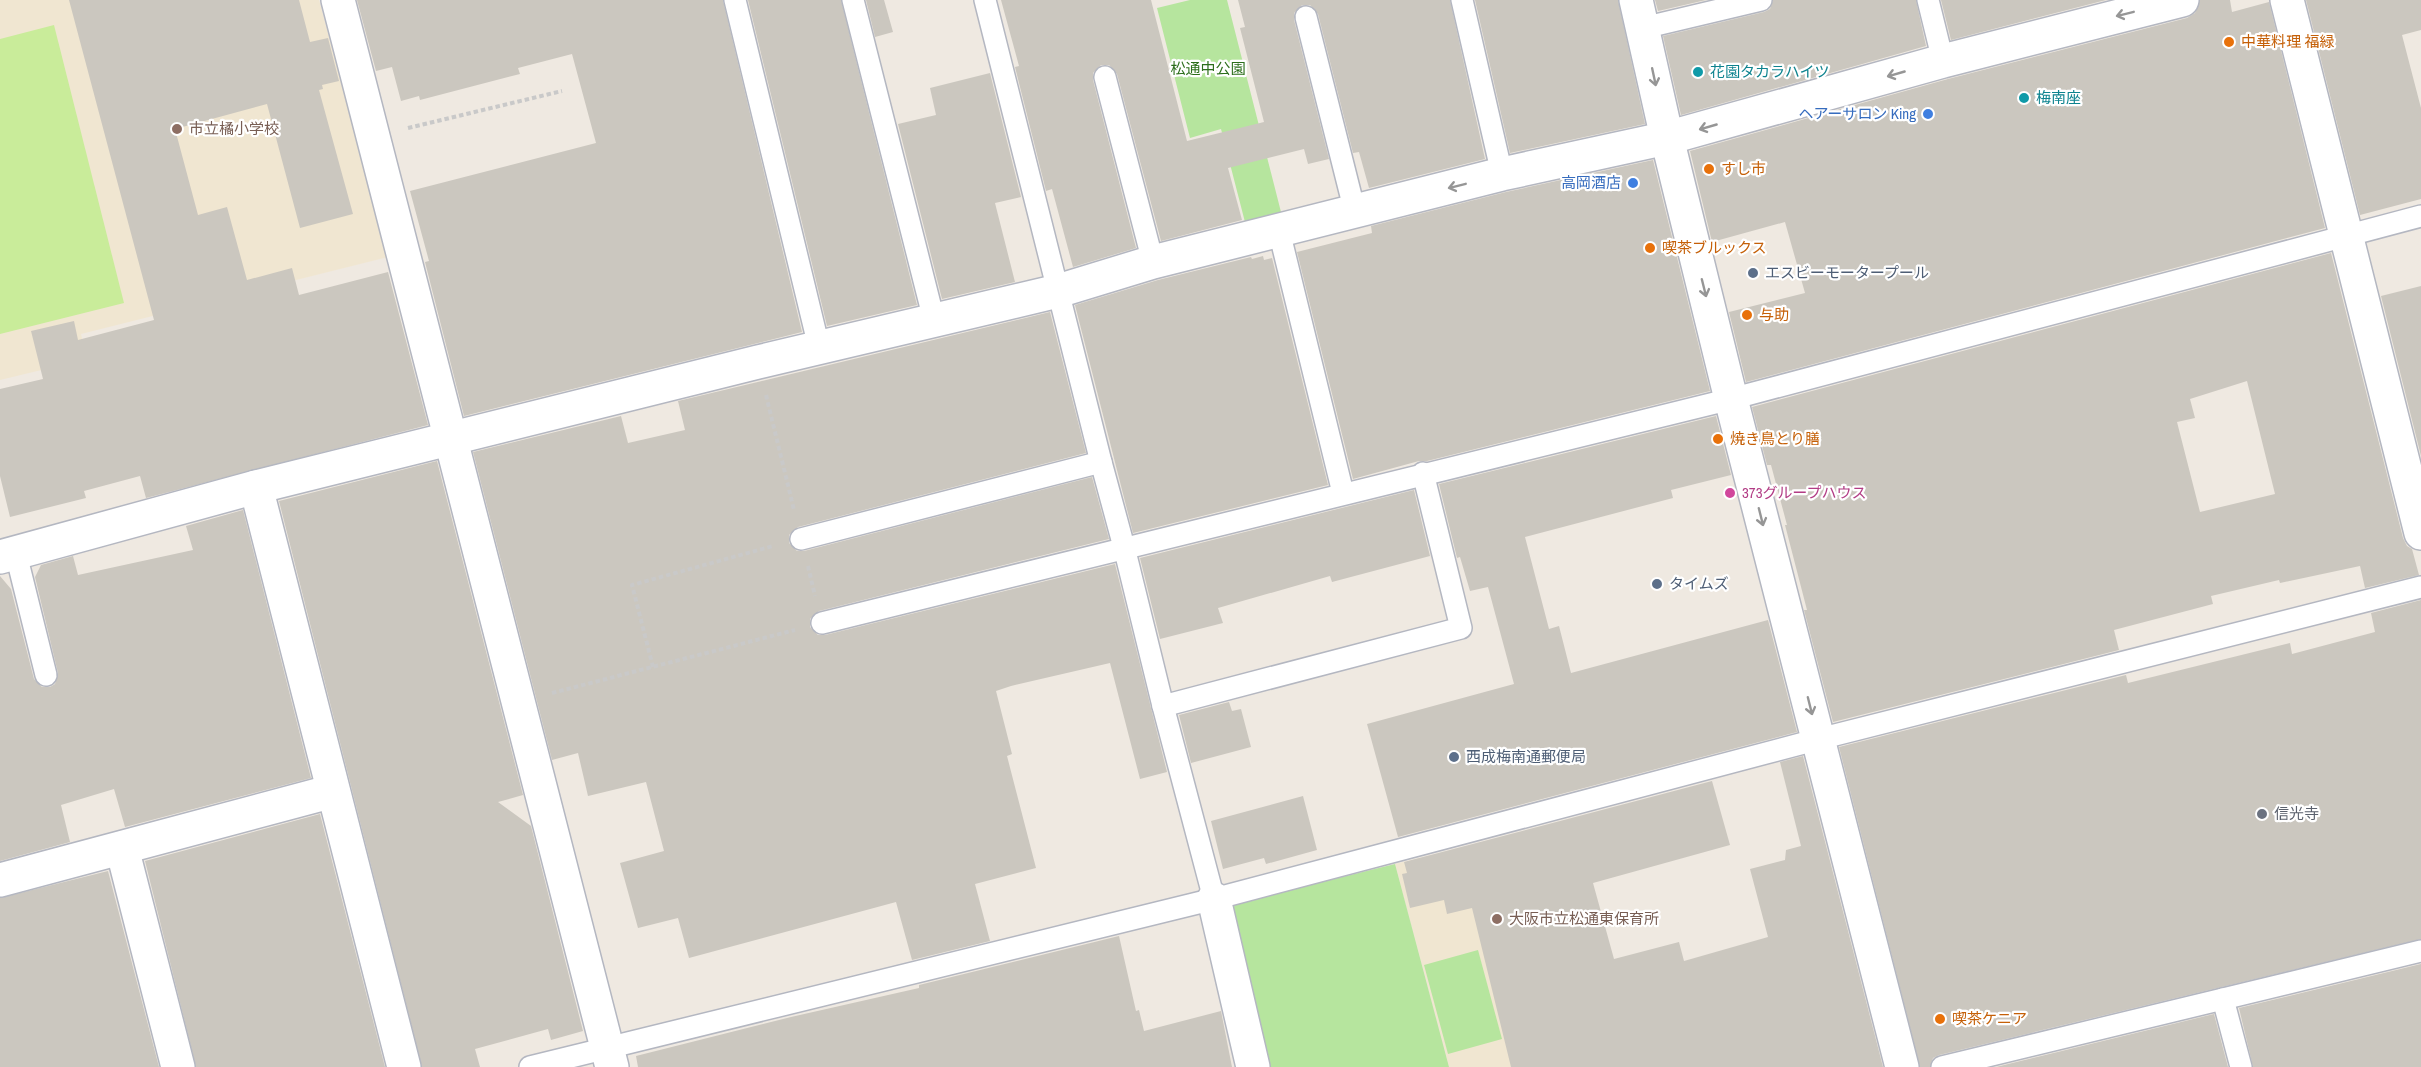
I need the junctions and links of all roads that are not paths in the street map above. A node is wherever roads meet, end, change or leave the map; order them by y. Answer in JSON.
{"nodes":[{"id":1,"x":338,"y":0,"type":"edge"},
{"id":2,"x":735,"y":0,"type":"edge"},
{"id":3,"x":853,"y":0,"type":"edge"},
{"id":4,"x":985,"y":0,"type":"edge"},
{"id":5,"x":1462,"y":0,"type":"edge"},
{"id":6,"x":1761,"y":0,"type":"edge"},
{"id":7,"x":1928,"y":0,"type":"edge"},
{"id":8,"x":2182,"y":0,"type":"edge"},
{"id":9,"x":2287,"y":0,"type":"edge"},
{"id":10,"x":1640,"y":14,"type":"edge"},
{"id":11,"x":1306,"y":17,"type":"dead end"},
{"id":12,"x":1943,"y":61,"type":"junction"},
{"id":13,"x":1105,"y":76,"type":"dead end"},
{"id":14,"x":1667,"y":138,"type":"junction"},
{"id":15,"x":1502,"y":174,"type":"junction"},
{"id":16,"x":1354,"y":212,"type":"junction"},
{"id":17,"x":2421,"y":216,"type":"edge"},
{"id":18,"x":1279,"y":231,"type":"junction"},
{"id":19,"x":2346,"y":236,"type":"junction"},
{"id":20,"x":1153,"y":262,"type":"junction"},
{"id":21,"x":1058,"y":291,"type":"junction"},
{"id":22,"x":934,"y":320,"type":"junction"},
{"id":23,"x":819,"y":347,"type":"junction"},
{"id":24,"x":1731,"y":399,"type":"junction"},
{"id":25,"x":451,"y":438,"type":"junction"},
{"id":26,"x":1101,"y":462,"type":"junction"},
{"id":27,"x":1423,"y":473,"type":"junction"},
{"id":28,"x":256,"y":487,"type":"junction"},
{"id":29,"x":1343,"y":493,"type":"junction"},
{"id":30,"x":2421,"y":533,"type":"edge"},
{"id":31,"x":801,"y":539,"type":"road end"},
{"id":32,"x":1124,"y":547,"type":"junction"},
{"id":33,"x":8,"y":555,"type":"edge"},
{"id":34,"x":2421,"y":587,"type":"edge"},
{"id":35,"x":822,"y":623,"type":"road end"},
{"id":36,"x":46,"y":675,"type":"dead end"},
{"id":37,"x":1162,"y":706,"type":"junction"},
{"id":38,"x":1818,"y":740,"type":"junction"},
{"id":39,"x":333,"y":791,"type":"junction"},
{"id":40,"x":122,"y":848,"type":"junction"},
{"id":41,"x":0,"y":880,"type":"edge"},
{"id":42,"x":1214,"y":899,"type":"junction"},
{"id":43,"x":2421,"y":951,"type":"edge"},
{"id":44,"x":2223,"y":999,"type":"junction"},
{"id":45,"x":610,"y":1057,"type":"edge"},
{"id":46,"x":178,"y":1067,"type":"edge"},
{"id":47,"x":404,"y":1067,"type":"edge"},
{"id":48,"x":530,"y":1067,"type":"edge"},
{"id":49,"x":1253,"y":1067,"type":"edge"},
{"id":50,"x":1902,"y":1067,"type":"edge"},
{"id":51,"x":1942,"y":1067,"type":"edge"},
{"id":52,"x":2241,"y":1067,"type":"edge"}],
"edges":[{"from":1,"to":25,"type":"street"},
{"from":2,"to":23,"type":"lane"},
{"from":3,"to":22,"type":"lane"},
{"from":4,"to":21,"type":"lane"},
{"from":5,"to":15,"type":"lane"},
{"from":6,"to":10,"type":"lane"},
{"from":7,"to":12,"type":"lane"},
{"from":8,"to":12,"type":"street","one_way":true},
{"from":9,"to":19,"type":"street"},
{"from":10,"to":14,"type":"street","one_way":true},
{"from":11,"to":16,"type":"lane"},
{"from":12,"to":14,"type":"street","one_way":true},
{"from":13,"to":20,"type":"lane"},
{"from":14,"to":15,"type":"street"},
{"from":14,"to":24,"type":"street","one_way":true},
{"from":15,"to":16,"type":"street","one_way":true},
{"from":16,"to":18,"type":"street"},
{"from":17,"to":19,"type":"lane"},
{"from":18,"to":20,"type":"street"},
{"from":18,"to":29,"type":"lane"},
{"from":19,"to":24,"type":"lane"},
{"from":19,"to":30,"type":"street"},
{"from":20,"to":21,"type":"street"},
{"from":21,"to":22,"type":"street"},
{"from":21,"to":26,"type":"lane"},
{"from":22,"to":23,"type":"street"},
{"from":23,"to":25,"type":"street"},
{"from":24,"to":27,"type":"lane"},
{"from":24,"to":38,"type":"street","one_way":true},
{"from":25,"to":28,"type":"street"},
{"from":25,"to":45,"type":"street"},
{"from":26,"to":31,"type":"lane"},
{"from":26,"to":32,"type":"lane"},
{"from":27,"to":29,"type":"lane"},
{"from":27,"to":37,"type":"lane"},
{"from":28,"to":33,"type":"street"},
{"from":28,"to":39,"type":"street"},
{"from":29,"to":32,"type":"lane"},
{"from":32,"to":35,"type":"lane"},
{"from":32,"to":37,"type":"lane"},
{"from":33,"to":36,"type":"lane"},
{"from":34,"to":38,"type":"lane"},
{"from":37,"to":42,"type":"lane"},
{"from":38,"to":42,"type":"lane"},
{"from":38,"to":50,"type":"street"},
{"from":39,"to":40,"type":"street"},
{"from":39,"to":47,"type":"street"},
{"from":40,"to":41,"type":"street"},
{"from":40,"to":46,"type":"street"},
{"from":42,"to":45,"type":"lane"},
{"from":42,"to":49,"type":"street"},
{"from":43,"to":44,"type":"lane"},
{"from":44,"to":51,"type":"lane"},
{"from":44,"to":52,"type":"lane"},
{"from":45,"to":48,"type":"lane"}]}
